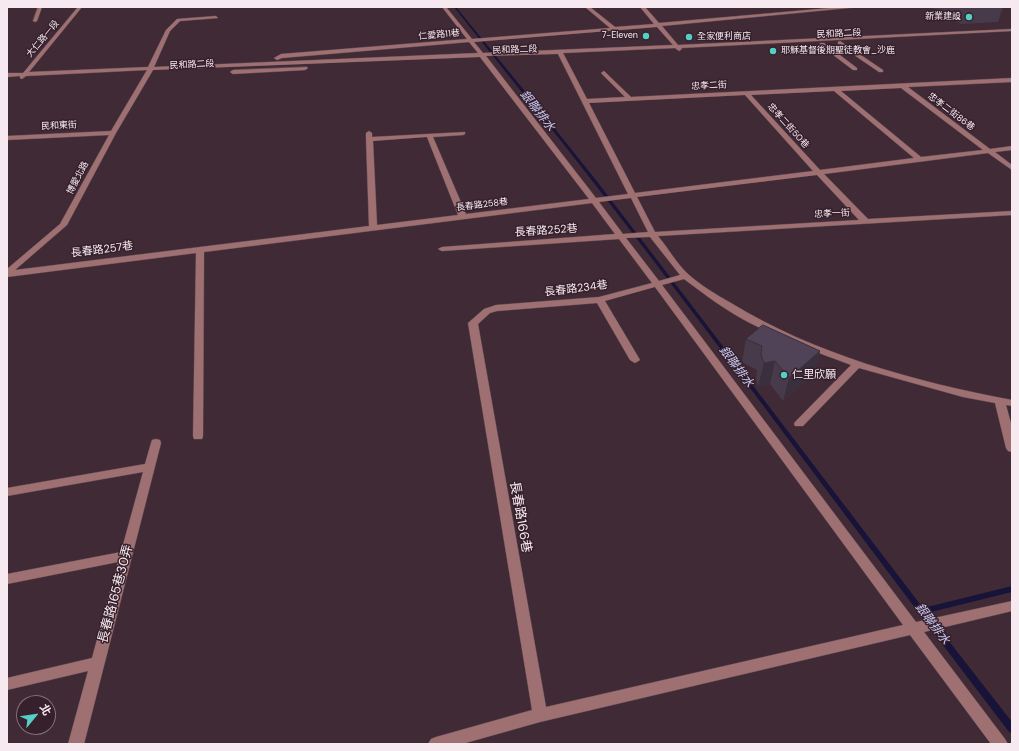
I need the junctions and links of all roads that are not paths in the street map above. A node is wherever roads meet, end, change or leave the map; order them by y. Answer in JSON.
{"nodes":[{"id":1,"x":40,"y":7,"type":"edge"},
{"id":2,"x":80,"y":7,"type":"edge"},
{"id":3,"x":444,"y":7,"type":"edge"},
{"id":4,"x":587,"y":7,"type":"edge"},
{"id":5,"x":642,"y":7,"type":"edge"},
{"id":6,"x":857,"y":7,"type":"edge"},
{"id":7,"x":216,"y":16,"type":"dead end"},
{"id":8,"x":35,"y":21,"type":"dead end"},
{"id":9,"x":656,"y":25,"type":"junction"},
{"id":10,"x":614,"y":29,"type":"junction"},
{"id":11,"x":1012,"y":30,"type":"edge"},
{"id":12,"x":1012,"y":36,"type":"edge"},
{"id":13,"x":471,"y":40,"type":"junction"},
{"id":14,"x":840,"y":43,"type":"junction"},
{"id":15,"x":822,"y":44,"type":"junction"},
{"id":16,"x":676,"y":46,"type":"junction"},
{"id":17,"x":682,"y":52,"type":"junction"},
{"id":18,"x":561,"y":55,"type":"junction"},
{"id":19,"x":484,"y":57,"type":"junction"},
{"id":20,"x":361,"y":59,"type":"junction"},
{"id":21,"x":268,"y":63,"type":"junction"},
{"id":22,"x":359,"y":66,"type":"junction"},
{"id":23,"x":855,"y":69,"type":"dead end"},
{"id":24,"x":882,"y":71,"type":"dead end"},
{"id":25,"x":225,"y":72,"type":"dead end"},
{"id":26,"x":604,"y":73,"type":"dead end"},
{"id":27,"x":24,"y":74,"type":"junction"},
{"id":28,"x":147,"y":74,"type":"junction"},
{"id":29,"x":7,"y":75,"type":"edge"},
{"id":30,"x":107,"y":77,"type":"dead end"},
{"id":31,"x":20,"y":80,"type":"junction"},
{"id":32,"x":7,"y":81,"type":"edge"},
{"id":33,"x":1010,"y":81,"type":"edge"},
{"id":34,"x":902,"y":86,"type":"junction"},
{"id":35,"x":835,"y":89,"type":"junction"},
{"id":36,"x":746,"y":93,"type":"junction"},
{"id":37,"x":630,"y":99,"type":"junction"},
{"id":38,"x":584,"y":101,"type":"junction"},
{"id":39,"x":113,"y":133,"type":"junction"},
{"id":40,"x":463,"y":133,"type":"dead end"},
{"id":41,"x":429,"y":135,"type":"junction"},
{"id":42,"x":7,"y":138,"type":"edge"},
{"id":43,"x":1012,"y":148,"type":"edge"},
{"id":44,"x":988,"y":151,"type":"junction"},
{"id":45,"x":919,"y":158,"type":"junction"},
{"id":46,"x":1012,"y":168,"type":"edge"},
{"id":47,"x":818,"y":172,"type":"junction"},
{"id":48,"x":632,"y":196,"type":"junction"},
{"id":49,"x":594,"y":201,"type":"junction"},
{"id":50,"x":1012,"y":213,"type":"edge"},
{"id":51,"x":463,"y":217,"type":"junction"},
{"id":52,"x":866,"y":222,"type":"junction"},
{"id":53,"x":373,"y":229,"type":"junction"},
{"id":54,"x":653,"y":234,"type":"junction"},
{"id":55,"x":622,"y":236,"type":"junction"},
{"id":56,"x":442,"y":249,"type":"dead end"},
{"id":57,"x":200,"y":250,"type":"junction"},
{"id":58,"x":7,"y":274,"type":"edge"},
{"id":59,"x":685,"y":276,"type":"junction"},
{"id":60,"x":657,"y":284,"type":"junction"},
{"id":61,"x":600,"y":300,"type":"junction"},
{"id":62,"x":472,"y":323,"type":"joint"},
{"id":63,"x":635,"y":360,"type":"dead end"},
{"id":64,"x":857,"y":364,"type":"junction"},
{"id":65,"x":1000,"y":401,"type":"junction"},
{"id":66,"x":1012,"y":403,"type":"edge"},
{"id":67,"x":799,"y":424,"type":"dead end"},
{"id":68,"x":198,"y":436,"type":"dead end"},
{"id":69,"x":156,"y":443,"type":"dead end"},
{"id":70,"x":1012,"y":448,"type":"edge"},
{"id":71,"x":149,"y":467,"type":"junction"},
{"id":72,"x":7,"y":492,"type":"edge"},
{"id":73,"x":126,"y":556,"type":"junction"},
{"id":74,"x":7,"y":579,"type":"edge"},
{"id":75,"x":1012,"y":606,"type":"edge"},
{"id":76,"x":912,"y":628,"type":"junction"},
{"id":77,"x":98,"y":663,"type":"junction"},
{"id":78,"x":7,"y":684,"type":"edge"},
{"id":79,"x":540,"y":715,"type":"junction"},
{"id":80,"x":76,"y":744,"type":"edge"},
{"id":81,"x":436,"y":744,"type":"edge"},
{"id":82,"x":1000,"y":744,"type":"edge"}],
"edges":[{"from":1,"to":8,"type":"street"},
{"from":2,"to":27,"type":"street","name":"大仁路一段"},
{"from":3,"to":13,"type":"street"},
{"from":4,"to":10,"type":"street"},
{"from":5,"to":9,"type":"street"},
{"from":6,"to":9,"type":"street","name":"仁愛路11巷"},
{"from":7,"to":28,"type":"street","name":"博愛北路"},
{"from":9,"to":10,"type":"street","name":"仁愛路11巷"},
{"from":9,"to":16,"type":"street"},
{"from":10,"to":13,"type":"street","name":"仁愛路11巷"},
{"from":11,"to":16,"type":"street","name":"民和路二段"},
{"from":12,"to":14,"type":"street","name":"民和路二段"},
{"from":13,"to":19,"type":"street"},
{"from":13,"to":21,"type":"street","name":"仁愛路11巷"},
{"from":14,"to":15,"type":"street","name":"民和路二段"},
{"from":14,"to":24,"type":"street"},
{"from":15,"to":17,"type":"street","name":"民和路二段"},
{"from":15,"to":23,"type":"street"},
{"from":16,"to":17,"type":"street"},
{"from":16,"to":18,"type":"street","name":"民和路二段"},
{"from":17,"to":18,"type":"street","name":"民和路二段"},
{"from":18,"to":19,"type":"street","name":"民和路二段"},
{"from":18,"to":38,"type":"street"},
{"from":19,"to":20,"type":"street","name":"民和路二段"},
{"from":19,"to":22,"type":"street","name":"民和路二段"},
{"from":19,"to":49,"type":"street"},
{"from":20,"to":21,"type":"street","name":"民和路二段"},
{"from":20,"to":22,"type":"street"},
{"from":21,"to":28,"type":"street","name":"民和路二段"},
{"from":22,"to":25,"type":"street","name":"民和路二段"},
{"from":26,"to":37,"type":"street"},
{"from":27,"to":28,"type":"street","name":"民和路二段"},
{"from":27,"to":29,"type":"street","name":"民和路二段"},
{"from":27,"to":31,"type":"street","name":"大仁路一段"},
{"from":28,"to":39,"type":"street","name":"博愛北路"},
{"from":30,"to":31,"type":"street"},
{"from":31,"to":32,"type":"street"},
{"from":33,"to":34,"type":"street","name":"忠孝二街"},
{"from":34,"to":35,"type":"street","name":"忠孝二街"},
{"from":34,"to":44,"type":"street","name":"忠孝二街86巷"},
{"from":35,"to":36,"type":"street","name":"忠孝二街"},
{"from":35,"to":45,"type":"street"},
{"from":36,"to":37,"type":"street","name":"忠孝二街"},
{"from":36,"to":47,"type":"street","name":"忠孝二街50巷"},
{"from":37,"to":38,"type":"street","name":"忠孝二街"},
{"from":38,"to":48,"type":"street"},
{"from":39,"to":42,"type":"street","name":"民和東街"},
{"from":39,"to":58,"type":"street","name":"博愛北路"},
{"from":40,"to":41,"type":"street"},
{"from":41,"to":51,"type":"street"},
{"from":41,"to":53,"type":"street"},
{"from":43,"to":44,"type":"street","name":"長春路258巷"},
{"from":44,"to":45,"type":"street","name":"長春路258巷"},
{"from":44,"to":46,"type":"street","name":"忠孝二街86巷"},
{"from":45,"to":47,"type":"street","name":"長春路258巷"},
{"from":47,"to":48,"type":"street","name":"長春路258巷"},
{"from":47,"to":52,"type":"street","name":"忠孝二街50巷"},
{"from":48,"to":49,"type":"street","name":"長春路258巷"},
{"from":48,"to":54,"type":"street"},
{"from":49,"to":51,"type":"street","name":"長春路258巷"},
{"from":49,"to":55,"type":"street"},
{"from":50,"to":52,"type":"street","name":"忠孝一街"},
{"from":51,"to":53,"type":"street","name":"長春路258巷"},
{"from":52,"to":54,"type":"street","name":"忠孝一街"},
{"from":53,"to":57,"type":"street","name":"長春路257巷"},
{"from":54,"to":55,"type":"street","name":"長春路252巷"},
{"from":54,"to":59,"type":"street"},
{"from":55,"to":56,"type":"street","name":"長春路252巷"},
{"from":55,"to":60,"type":"street"},
{"from":57,"to":58,"type":"street","name":"長春路257巷"},
{"from":57,"to":68,"type":"street"},
{"from":59,"to":60,"type":"street","name":"長春路234巷"},
{"from":59,"to":64,"type":"street"},
{"from":60,"to":61,"type":"street","name":"長春路234巷"},
{"from":60,"to":76,"type":"street"},
{"from":61,"to":62,"type":"street","name":"長春路234巷"},
{"from":61,"to":63,"type":"street"},
{"from":62,"to":79,"type":"street","name":"長春路166巷"},
{"from":64,"to":65,"type":"street"},
{"from":64,"to":67,"type":"street"},
{"from":65,"to":66,"type":"street"},
{"from":65,"to":70,"type":"street"},
{"from":69,"to":71,"type":"street","name":"長春路165巷30弄"},
{"from":71,"to":72,"type":"street"},
{"from":71,"to":73,"type":"street","name":"長春路165巷30弄"},
{"from":73,"to":74,"type":"street"},
{"from":73,"to":77,"type":"street","name":"長春路165巷30弄"},
{"from":75,"to":76,"type":"street"},
{"from":76,"to":79,"type":"street"},
{"from":76,"to":82,"type":"street"},
{"from":77,"to":78,"type":"street"},
{"from":77,"to":80,"type":"street","name":"長春路165巷30弄"},
{"from":79,"to":81,"type":"street"}]}
